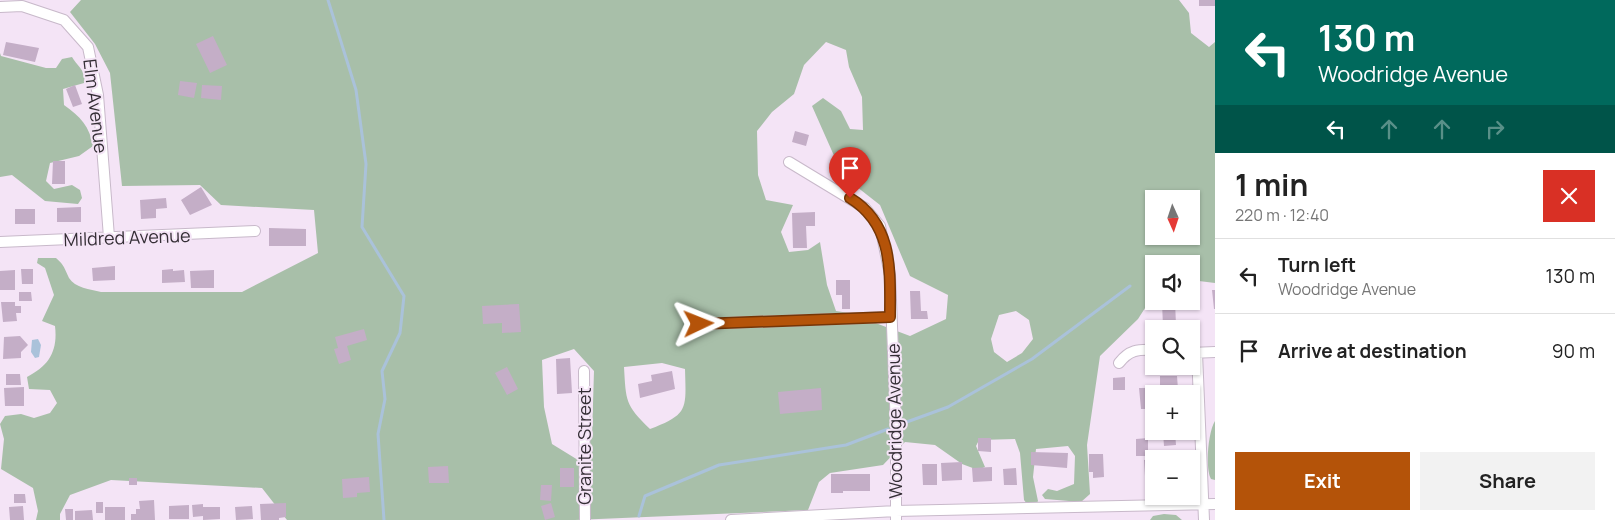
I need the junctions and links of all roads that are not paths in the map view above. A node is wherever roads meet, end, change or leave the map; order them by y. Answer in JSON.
{"nodes":[{"id":1,"x":0,"y":7,"type":"edge"},
{"id":2,"x":789,"y":162,"type":"dead end"},
{"id":3,"x":255,"y":231,"type":"dead end"},
{"id":4,"x":109,"y":237,"type":"junction"},
{"id":5,"x":0,"y":242,"type":"edge"},
{"id":6,"x":890,"y":317,"type":"junction"},
{"id":7,"x":699,"y":324,"type":"dead end"},
{"id":8,"x":1145,"y":349,"type":"edge"},
{"id":9,"x":1215,"y":352,"type":"edge"},
{"id":10,"x":1200,"y":353,"type":"edge"},
{"id":11,"x":1119,"y":363,"type":"dead end"},
{"id":12,"x":584,"y":371,"type":"dead end"},
{"id":13,"x":1195,"y":375,"type":"edge"},
{"id":14,"x":1215,"y":504,"type":"edge"},
{"id":15,"x":1203,"y":505,"type":"junction"},
{"id":16,"x":896,"y":516,"type":"edge"},
{"id":17,"x":585,"y":520,"type":"edge"},
{"id":18,"x":731,"y":520,"type":"edge"},
{"id":19,"x":1204,"y":520,"type":"edge"}],
"edges":[{"from":1,"to":4,"type":"street","name":"Elm Avenue"},
{"from":2,"to":6,"type":"street","name":"Woodridge Avenue"},
{"from":3,"to":4,"type":"street","name":"Mildred Avenue"},
{"from":4,"to":5,"type":"street","name":"Mildred Avenue"},
{"from":6,"to":7,"type":"street"},
{"from":6,"to":16,"type":"street","name":"Woodridge Avenue"},
{"from":8,"to":11,"type":"street"},
{"from":9,"to":10,"type":"street"},
{"from":12,"to":17,"type":"street","name":"Granite Street"},
{"from":13,"to":15,"type":"street"},
{"from":14,"to":15,"type":"street"},
{"from":15,"to":16,"type":"street"},
{"from":15,"to":19,"type":"street"},
{"from":16,"to":18,"type":"street"}]}
